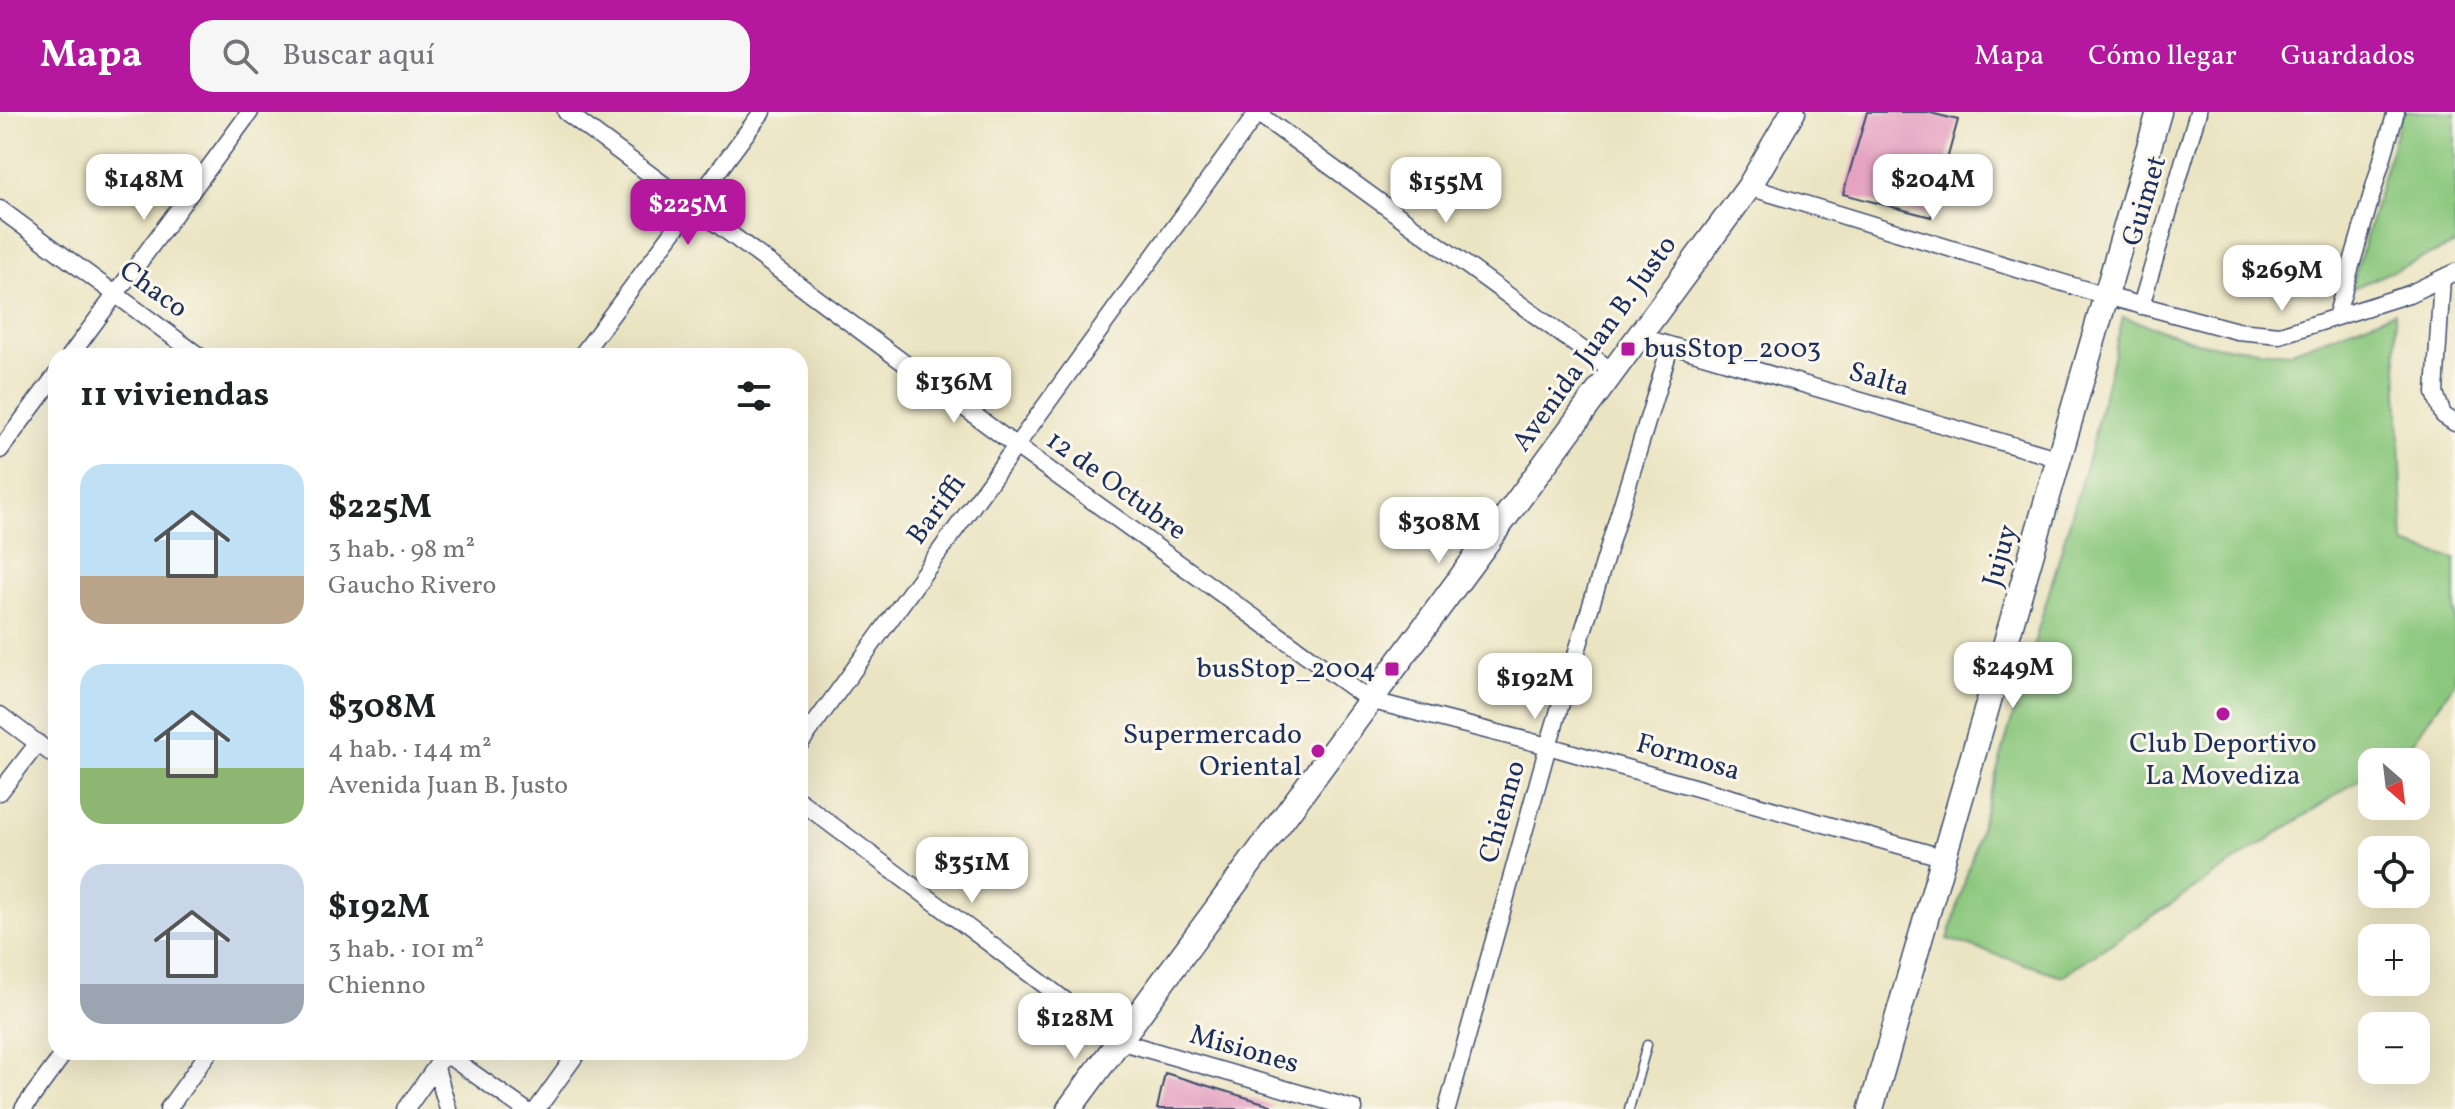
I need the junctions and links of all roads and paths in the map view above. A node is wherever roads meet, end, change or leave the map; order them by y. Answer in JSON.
{"nodes":[{"id":1,"x":250,"y":112,"type":"edge"},
{"id":2,"x":566,"y":112,"type":"edge"},
{"id":3,"x":762,"y":112,"type":"edge"},
{"id":4,"x":1257,"y":112,"type":"edge"},
{"id":5,"x":1793,"y":112,"type":"edge"},
{"id":6,"x":2159,"y":112,"type":"edge"},
{"id":7,"x":2198,"y":112,"type":"edge"},
{"id":8,"x":2396,"y":112,"type":"edge"},
{"id":9,"x":1749,"y":187,"type":"junction"},
{"id":10,"x":694,"y":206,"type":"junction"},
{"id":11,"x":0,"y":209,"type":"edge"},
{"id":12,"x":2449,"y":275,"type":"edge"},
{"id":13,"x":115,"y":295,"type":"junction"},
{"id":14,"x":2106,"y":296,"type":"junction"},
{"id":15,"x":2141,"y":306,"type":"junction"},
{"id":16,"x":2336,"y":317,"type":"junction"},
{"id":17,"x":1638,"y":336,"type":"junction"},
{"id":18,"x":1670,"y":347,"type":"junction"},
{"id":19,"x":76,"y":348,"type":"edge"},
{"id":20,"x":188,"y":348,"type":"edge"},
{"id":21,"x":587,"y":348,"type":"edge"},
{"id":22,"x":1612,"y":371,"type":"junction"},
{"id":23,"x":48,"y":386,"type":"edge"},
{"id":24,"x":2455,"y":423,"type":"edge"},
{"id":25,"x":1016,"y":446,"type":"junction"},
{"id":26,"x":0,"y":450,"type":"edge"},
{"id":27,"x":2060,"y":459,"type":"junction"},
{"id":28,"x":1369,"y":700,"type":"junction"},
{"id":29,"x":0,"y":715,"type":"edge"},
{"id":30,"x":808,"y":733,"type":"edge"},
{"id":31,"x":38,"y":743,"type":"junction"},
{"id":32,"x":1548,"y":746,"type":"junction"},
{"id":33,"x":48,"y":751,"type":"edge"},
{"id":34,"x":0,"y":792,"type":"edge"},
{"id":35,"x":808,"y":807,"type":"edge"},
{"id":36,"x":1945,"y":858,"type":"junction"},
{"id":37,"x":1119,"y":1041,"type":"junction"},
{"id":38,"x":1647,"y":1045,"type":"dead end"},
{"id":39,"x":59,"y":1060,"type":"edge"},
{"id":40,"x":203,"y":1060,"type":"edge"},
{"id":41,"x":440,"y":1060,"type":"edge"},
{"id":42,"x":441,"y":1060,"type":"edge"},
{"id":43,"x":444,"y":1060,"type":"edge"},
{"id":44,"x":572,"y":1060,"type":"edge"},
{"id":45,"x":23,"y":1109,"type":"edge"},
{"id":46,"x":168,"y":1109,"type":"edge"},
{"id":47,"x":406,"y":1109,"type":"edge"},
{"id":48,"x":448,"y":1109,"type":"edge"},
{"id":49,"x":524,"y":1109,"type":"edge"},
{"id":50,"x":537,"y":1109,"type":"edge"},
{"id":51,"x":1069,"y":1109,"type":"edge"},
{"id":52,"x":1354,"y":1109,"type":"edge"},
{"id":53,"x":1447,"y":1109,"type":"edge"},
{"id":54,"x":1629,"y":1109,"type":"edge"},
{"id":55,"x":1871,"y":1109,"type":"edge"}],
"edges":[{"from":1,"to":13,"type":"street"},
{"from":2,"to":10,"type":"street","name":"12 de Octubre"},
{"from":3,"to":10,"type":"street"},
{"from":4,"to":22,"type":"street"},
{"from":4,"to":25,"type":"street","name":"Bariffi"},
{"from":5,"to":9,"type":"main road","name":"Avenida Juan B. Justo"},
{"from":6,"to":14,"type":"main road","name":"Jujuy"},
{"from":7,"to":15,"type":"street","name":"Guimet"},
{"from":8,"to":16,"type":"street"},
{"from":9,"to":14,"type":"street"},
{"from":9,"to":17,"type":"main road","name":"Avenida Juan B. Justo"},
{"from":10,"to":21,"type":"street"},
{"from":10,"to":25,"type":"street","name":"12 de Octubre"},
{"from":11,"to":13,"type":"street","name":"Chaco"},
{"from":12,"to":16,"type":"street"},
{"from":12,"to":24,"type":"street"},
{"from":13,"to":19,"type":"street"},
{"from":13,"to":20,"type":"street","name":"Chaco"},
{"from":14,"to":15,"type":"street"},
{"from":14,"to":27,"type":"main road","name":"Jujuy"},
{"from":15,"to":16,"type":"street"},
{"from":17,"to":18,"type":"street","name":"Salta"},
{"from":17,"to":22,"type":"main road","name":"Avenida Juan B. Justo"},
{"from":18,"to":27,"type":"street","name":"Salta"},
{"from":18,"to":32,"type":"street","name":"Chienno"},
{"from":22,"to":28,"type":"main road","name":"Avenida Juan B. Justo"},
{"from":23,"to":26,"type":"street"},
{"from":25,"to":28,"type":"street","name":"12 de Octubre"},
{"from":25,"to":30,"type":"street","name":"Bariffi"},
{"from":27,"to":36,"type":"main road","name":"Jujuy"},
{"from":28,"to":32,"type":"street","name":"Formosa"},
{"from":28,"to":37,"type":"main road","name":"Avenida Juan B. Justo"},
{"from":29,"to":31,"type":"street"},
{"from":31,"to":33,"type":"street"},
{"from":31,"to":34,"type":"street"},
{"from":32,"to":36,"type":"street","name":"Formosa"},
{"from":32,"to":53,"type":"street","name":"Chienno"},
{"from":35,"to":37,"type":"street"},
{"from":36,"to":55,"type":"main road","name":"Jujuy"},
{"from":37,"to":51,"type":"main road","name":"Avenida Juan B. Justo"},
{"from":37,"to":52,"type":"street","name":"Misiones"},
{"from":38,"to":54,"type":"lane"},
{"from":39,"to":45,"type":"street"},
{"from":40,"to":46,"type":"street"},
{"from":41,"to":47,"type":"street"},
{"from":42,"to":48,"type":"street"},
{"from":43,"to":49,"type":"street"},
{"from":44,"to":50,"type":"street"}]}
